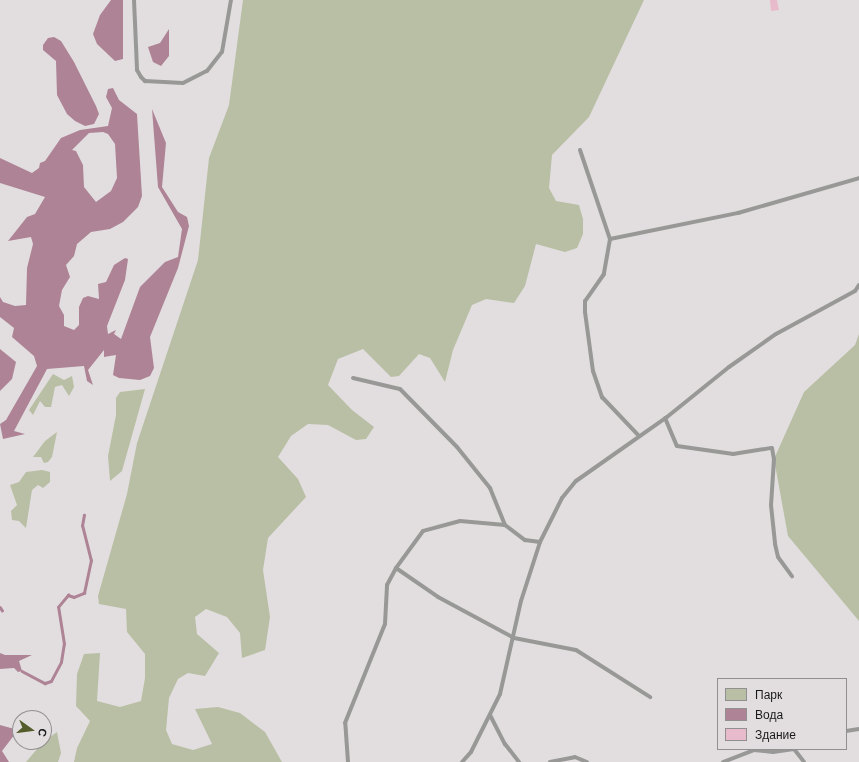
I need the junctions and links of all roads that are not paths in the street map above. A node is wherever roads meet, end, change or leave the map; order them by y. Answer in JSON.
{"nodes":[{"id":1,"x":134,"y":0,"type":"edge"},
{"id":2,"x":231,"y":0,"type":"edge"},
{"id":3,"x":580,"y":150,"type":"dead end"},
{"id":4,"x":859,"y":178,"type":"edge"},
{"id":5,"x":610,"y":239,"type":"junction"},
{"id":6,"x":859,"y":285,"type":"edge"},
{"id":7,"x":353,"y":378,"type":"dead end"},
{"id":8,"x":665,"y":418,"type":"junction"},
{"id":9,"x":639,"y":436,"type":"junction"},
{"id":10,"x":505,"y":525,"type":"junction"},
{"id":11,"x":540,"y":542,"type":"junction"},
{"id":12,"x":396,"y":568,"type":"junction"},
{"id":13,"x":792,"y":576,"type":"dead end"},
{"id":14,"x":514,"y":638,"type":"junction"},
{"id":15,"x":650,"y":697,"type":"dead end"},
{"id":16,"x":490,"y":715,"type":"junction"},
{"id":17,"x":859,"y":729,"type":"edge"},
{"id":18,"x":847,"y":731,"type":"edge"},
{"id":19,"x":754,"y":750,"type":"edge"},
{"id":20,"x":754,"y":750,"type":"edge"},
{"id":21,"x":787,"y":750,"type":"edge"},
{"id":22,"x":795,"y":750,"type":"edge"},
{"id":23,"x":348,"y":762,"type":"edge"},
{"id":24,"x":462,"y":762,"type":"edge"},
{"id":25,"x":519,"y":762,"type":"edge"},
{"id":26,"x":550,"y":762,"type":"edge"},
{"id":27,"x":587,"y":762,"type":"edge"},
{"id":28,"x":723,"y":762,"type":"edge"},
{"id":29,"x":804,"y":762,"type":"edge"}],
"edges":[{"from":1,"to":2,"type":"lane"},
{"from":3,"to":5,"type":"lane"},
{"from":4,"to":5,"type":"lane"},
{"from":5,"to":9,"type":"lane"},
{"from":6,"to":8,"type":"lane"},
{"from":7,"to":10,"type":"lane"},
{"from":8,"to":9,"type":"lane"},
{"from":8,"to":13,"type":"lane"},
{"from":9,"to":11,"type":"lane"},
{"from":10,"to":11,"type":"lane"},
{"from":10,"to":12,"type":"lane"},
{"from":11,"to":14,"type":"lane"},
{"from":12,"to":14,"type":"lane"},
{"from":12,"to":23,"type":"lane"},
{"from":14,"to":15,"type":"lane"},
{"from":14,"to":16,"type":"lane"},
{"from":16,"to":24,"type":"lane"},
{"from":16,"to":25,"type":"lane"},
{"from":17,"to":18,"type":"lane"},
{"from":19,"to":28,"type":"lane"},
{"from":20,"to":21,"type":"lane"},
{"from":22,"to":29,"type":"lane"},
{"from":26,"to":27,"type":"lane"}]}
